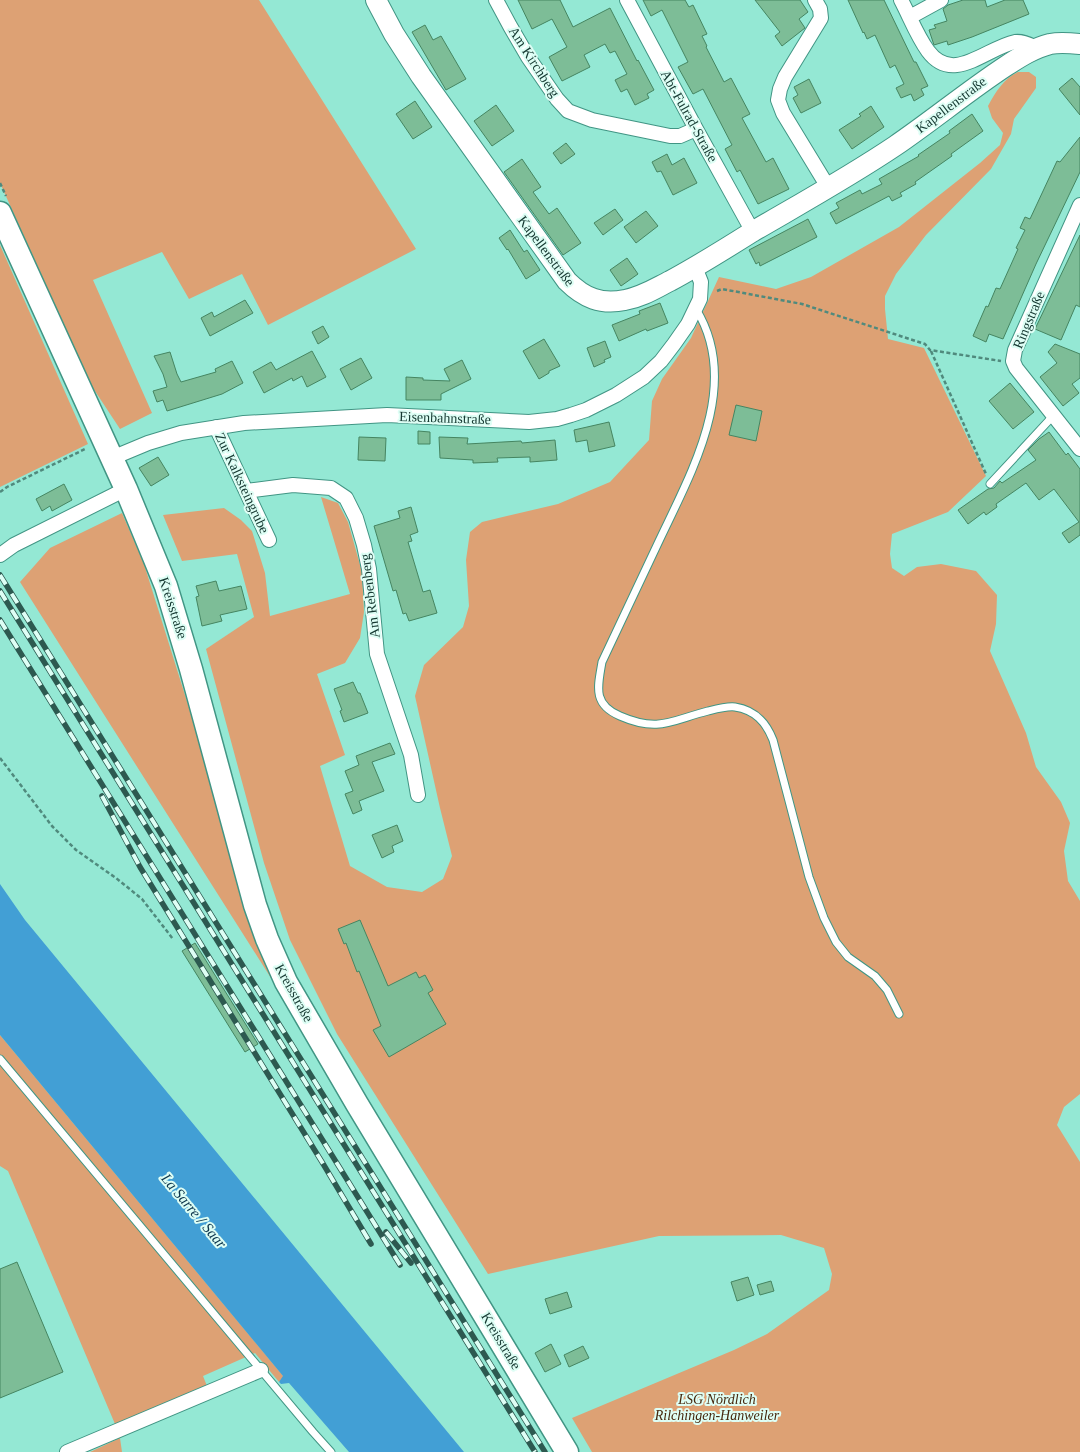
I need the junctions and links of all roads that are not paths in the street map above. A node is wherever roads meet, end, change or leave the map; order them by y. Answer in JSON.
{"nodes":[{"id":1,"x":376,"y":0,"type":"edge"},
{"id":2,"x":496,"y":0,"type":"edge"},
{"id":3,"x":627,"y":0,"type":"edge"},
{"id":4,"x":815,"y":0,"type":"edge"},
{"id":5,"x":901,"y":0,"type":"edge"},
{"id":6,"x":941,"y":0,"type":"edge"},
{"id":7,"x":910,"y":17,"type":"junction"},
{"id":8,"x":1080,"y":44,"type":"edge"},
{"id":9,"x":1036,"y":48,"type":"junction"},
{"id":10,"x":696,"y":129,"type":"junction"},
{"id":11,"x":828,"y":187,"type":"junction"},
{"id":12,"x":1080,"y":205,"type":"edge"},
{"id":13,"x":4,"y":207,"type":"edge"},
{"id":14,"x":754,"y":232,"type":"junction"},
{"id":15,"x":695,"y":267,"type":"junction"},
{"id":16,"x":695,"y":308,"type":"junction"},
{"id":17,"x":1053,"y":416,"type":"junction"},
{"id":18,"x":216,"y":427,"type":"junction"},
{"id":19,"x":1080,"y":450,"type":"edge"},
{"id":20,"x":112,"y":458,"type":"junction"},
{"id":21,"x":990,"y":484,"type":"road end"},
{"id":22,"x":126,"y":489,"type":"junction"},
{"id":23,"x":246,"y":491,"type":"junction"},
{"id":24,"x":269,"y":540,"type":"dead end"},
{"id":25,"x":0,"y":555,"type":"edge"},
{"id":26,"x":418,"y":795,"type":"dead end"},
{"id":27,"x":899,"y":1014,"type":"dead end"},
{"id":28,"x":0,"y":1059,"type":"edge"},
{"id":29,"x":261,"y":1370,"type":"junction"},
{"id":30,"x":66,"y":1452,"type":"edge"},
{"id":31,"x":331,"y":1452,"type":"edge"},
{"id":32,"x":567,"y":1452,"type":"edge"}],
"edges":[{"from":1,"to":15,"type":"street","name":"Kapellenstraße"},
{"from":2,"to":10,"type":"street","name":"Am Kirchberg"},
{"from":3,"to":10,"type":"street","name":"Abt-Fulrad-Straße"},
{"from":4,"to":11,"type":"street"},
{"from":5,"to":7,"type":"street"},
{"from":6,"to":7,"type":"street"},
{"from":7,"to":9,"type":"street"},
{"from":8,"to":9,"type":"street","name":"Kapellenstraße"},
{"from":9,"to":11,"type":"street","name":"Kapellenstraße"},
{"from":10,"to":14,"type":"street","name":"Abt-Fulrad-Straße"},
{"from":11,"to":14,"type":"street","name":"Kapellenstraße"},
{"from":12,"to":17,"type":"street","name":"Ringstraße"},
{"from":13,"to":20,"type":"main road","name":"Kreisstraße"},
{"from":14,"to":15,"type":"street","name":"Kapellenstraße"},
{"from":15,"to":16,"type":"street","name":"Eisenbahnstraße"},
{"from":16,"to":18,"type":"street","name":"Eisenbahnstraße"},
{"from":16,"to":27,"type":"lane"},
{"from":17,"to":19,"type":"street","name":"Ringstraße"},
{"from":17,"to":21,"type":"lane"},
{"from":18,"to":20,"type":"street","name":"Eisenbahnstraße"},
{"from":18,"to":23,"type":"street","name":"Zur Kalksteingrube"},
{"from":20,"to":22,"type":"main road","name":"Kreisstraße"},
{"from":22,"to":25,"type":"street"},
{"from":22,"to":32,"type":"main road","name":"Kreisstraße"},
{"from":23,"to":24,"type":"street","name":"Zur Kalksteingrube"},
{"from":23,"to":26,"type":"street","name":"Am Rebenberg"},
{"from":28,"to":29,"type":"lane"},
{"from":29,"to":30,"type":"street"},
{"from":29,"to":31,"type":"lane"}]}
